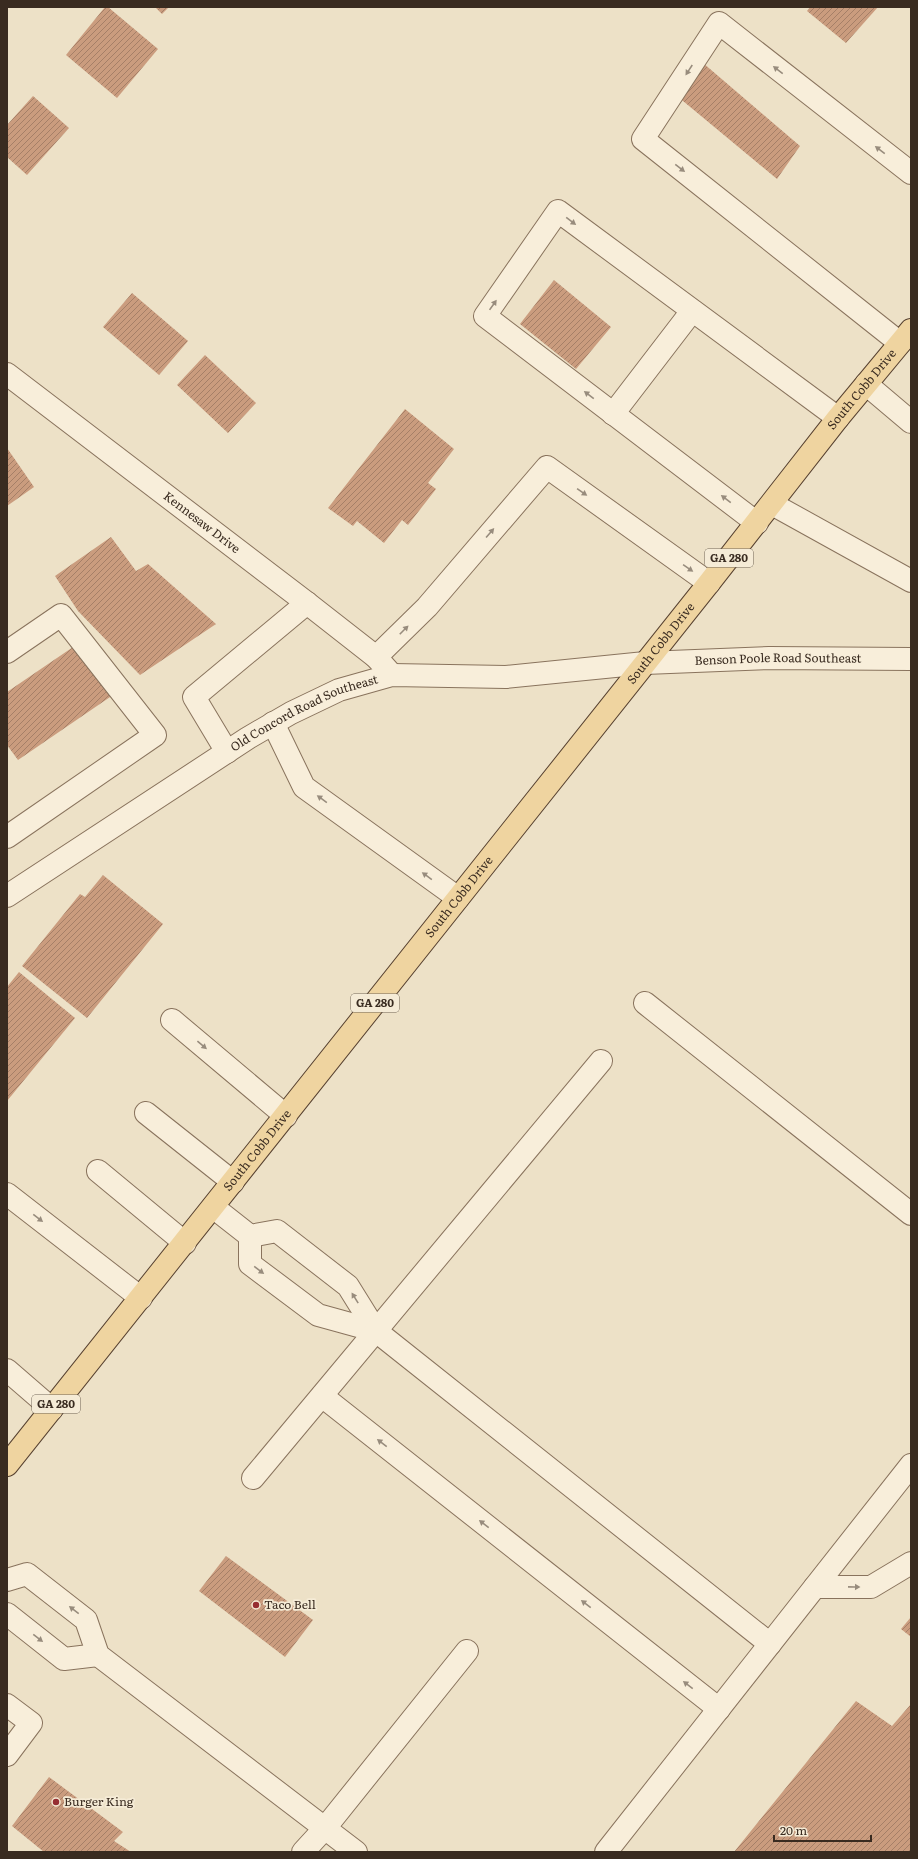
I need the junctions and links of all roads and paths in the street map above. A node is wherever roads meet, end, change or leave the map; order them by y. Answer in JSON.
{"nodes":[{"id":1,"x":911,"y":174,"type":"edge"},
{"id":2,"x":692,"y":311,"type":"junction"},
{"id":3,"x":906,"y":336,"type":"edge"},
{"id":4,"x":7,"y":374,"type":"edge"},
{"id":5,"x":866,"y":384,"type":"junction"},
{"id":6,"x":614,"y":414,"type":"junction"},
{"id":7,"x":838,"y":418,"type":"junction"},
{"id":8,"x":911,"y":422,"type":"edge"},
{"id":9,"x":772,"y":504,"type":"junction"},
{"id":10,"x":757,"y":522,"type":"junction"},
{"id":11,"x":911,"y":581,"type":"edge"},
{"id":12,"x":710,"y":583,"type":"junction"},
{"id":13,"x":307,"y":603,"type":"junction"},
{"id":14,"x":7,"y":652,"type":"edge"},
{"id":15,"x":376,"y":657,"type":"junction"},
{"id":16,"x":911,"y":659,"type":"edge"},
{"id":17,"x":645,"y":663,"type":"junction"},
{"id":18,"x":392,"y":675,"type":"junction"},
{"id":19,"x":273,"y":724,"type":"junction"},
{"id":20,"x":227,"y":752,"type":"junction"},
{"id":21,"x":7,"y":837,"type":"edge"},
{"id":22,"x":7,"y":896,"type":"edge"},
{"id":23,"x":458,"y":898,"type":"junction"},
{"id":24,"x":645,"y":1003,"type":"dead end"},
{"id":25,"x":172,"y":1020,"type":"dead end"},
{"id":26,"x":601,"y":1061,"type":"dead end"},
{"id":27,"x":146,"y":1113,"type":"dead end"},
{"id":28,"x":286,"y":1116,"type":"junction"},
{"id":29,"x":98,"y":1171,"type":"dead end"},
{"id":30,"x":233,"y":1182,"type":"junction"},
{"id":31,"x":7,"y":1194,"type":"edge"},
{"id":32,"x":213,"y":1207,"type":"junction"},
{"id":33,"x":911,"y":1214,"type":"edge"},
{"id":34,"x":250,"y":1236,"type":"junction"},
{"id":35,"x":185,"y":1243,"type":"junction"},
{"id":36,"x":141,"y":1298,"type":"junction"},
{"id":37,"x":376,"y":1331,"type":"junction"},
{"id":38,"x":7,"y":1370,"type":"edge"},
{"id":39,"x":322,"y":1396,"type":"junction"},
{"id":40,"x":52,"y":1409,"type":"junction"},
{"id":41,"x":7,"y":1465,"type":"edge"},
{"id":42,"x":911,"y":1465,"type":"edge"},
{"id":43,"x":253,"y":1478,"type":"dead end"},
{"id":44,"x":911,"y":1562,"type":"edge"},
{"id":45,"x":7,"y":1580,"type":"edge"},
{"id":46,"x":815,"y":1587,"type":"junction"},
{"id":47,"x":7,"y":1614,"type":"edge"},
{"id":48,"x":770,"y":1644,"type":"junction"},
{"id":49,"x":467,"y":1651,"type":"dead end"},
{"id":50,"x":98,"y":1655,"type":"junction"},
{"id":51,"x":7,"y":1705,"type":"edge"},
{"id":52,"x":719,"y":1709,"type":"junction"},
{"id":53,"x":7,"y":1755,"type":"edge"},
{"id":54,"x":324,"y":1828,"type":"junction"},
{"id":55,"x":303,"y":1852,"type":"edge"},
{"id":56,"x":356,"y":1852,"type":"edge"},
{"id":57,"x":606,"y":1852,"type":"edge"}],
"edges":[{"from":1,"to":3,"type":"street","one_way":true},
{"from":2,"to":6,"type":"street"},
{"from":6,"to":2,"type":"street","one_way":true},
{"from":2,"to":7,"type":"street"},
{"from":3,"to":5,"type":"main road","name":"South Cobb Drive","number":"GA 280"},
{"from":4,"to":13,"type":"street","name":"Kennesaw Drive"},
{"from":5,"to":7,"type":"main road","name":"South Cobb Drive","number":"GA 280"},
{"from":5,"to":8,"type":"street"},
{"from":10,"to":6,"type":"street","one_way":true},
{"from":7,"to":9,"type":"main road","name":"South Cobb Drive","number":"GA 280"},
{"from":9,"to":10,"type":"main road","name":"South Cobb Drive","number":"GA 280"},
{"from":9,"to":11,"type":"street"},
{"from":10,"to":12,"type":"main road","name":"South Cobb Drive","number":"GA 280"},
{"from":15,"to":12,"type":"street","one_way":true},
{"from":12,"to":17,"type":"main road","name":"South Cobb Drive","number":"GA 280"},
{"from":13,"to":15,"type":"street","name":"Kennesaw Drive"},
{"from":13,"to":20,"type":"street"},
{"from":14,"to":21,"type":"street"},
{"from":15,"to":18,"type":"street","name":"Kennesaw Drive"},
{"from":16,"to":17,"type":"street","name":"Benson Poole Road Southeast"},
{"from":17,"to":18,"type":"street","name":"Old Concord Road Southeast"},
{"from":17,"to":23,"type":"main road","name":"South Cobb Drive","number":"GA 280"},
{"from":18,"to":19,"type":"street","name":"Old Concord Road Southeast"},
{"from":19,"to":20,"type":"street","name":"Old Concord Road Southeast"},
{"from":23,"to":19,"type":"street","one_way":true},
{"from":20,"to":22,"type":"street","name":"Old Concord Road Southeast"},
{"from":23,"to":28,"type":"main road","name":"South Cobb Drive","number":"GA 280"},
{"from":24,"to":33,"type":"street"},
{"from":25,"to":28,"type":"street","one_way":true},
{"from":26,"to":37,"type":"street"},
{"from":27,"to":30,"type":"street"},
{"from":28,"to":30,"type":"main road","name":"South Cobb Drive","number":"GA 280"},
{"from":29,"to":35,"type":"street"},
{"from":30,"to":32,"type":"main road","name":"South Cobb Drive","number":"GA 280"},
{"from":31,"to":36,"type":"street","one_way":true},
{"from":32,"to":34,"type":"street"},
{"from":32,"to":35,"type":"main road","name":"South Cobb Drive","number":"GA 280"},
{"from":37,"to":34,"type":"street","one_way":true},
{"from":34,"to":37,"type":"street","one_way":true},
{"from":35,"to":36,"type":"main road","name":"South Cobb Drive","number":"GA 280"},
{"from":36,"to":40,"type":"main road","name":"South Cobb Drive","number":"GA 280"},
{"from":37,"to":39,"type":"street"},
{"from":37,"to":48,"type":"street"},
{"from":38,"to":40,"type":"street"},
{"from":39,"to":43,"type":"street"},
{"from":52,"to":39,"type":"street","one_way":true},
{"from":40,"to":41,"type":"main road","name":"South Cobb Drive","number":"GA 280"},
{"from":42,"to":46,"type":"street"},
{"from":46,"to":44,"type":"street","one_way":true},
{"from":50,"to":45,"type":"street","one_way":true},
{"from":46,"to":48,"type":"street"},
{"from":47,"to":50,"type":"street","one_way":true},
{"from":48,"to":52,"type":"street"},
{"from":49,"to":54,"type":"street"},
{"from":50,"to":54,"type":"street"},
{"from":51,"to":53,"type":"street"},
{"from":52,"to":57,"type":"street"},
{"from":54,"to":55,"type":"street"},
{"from":54,"to":56,"type":"street"}]}
